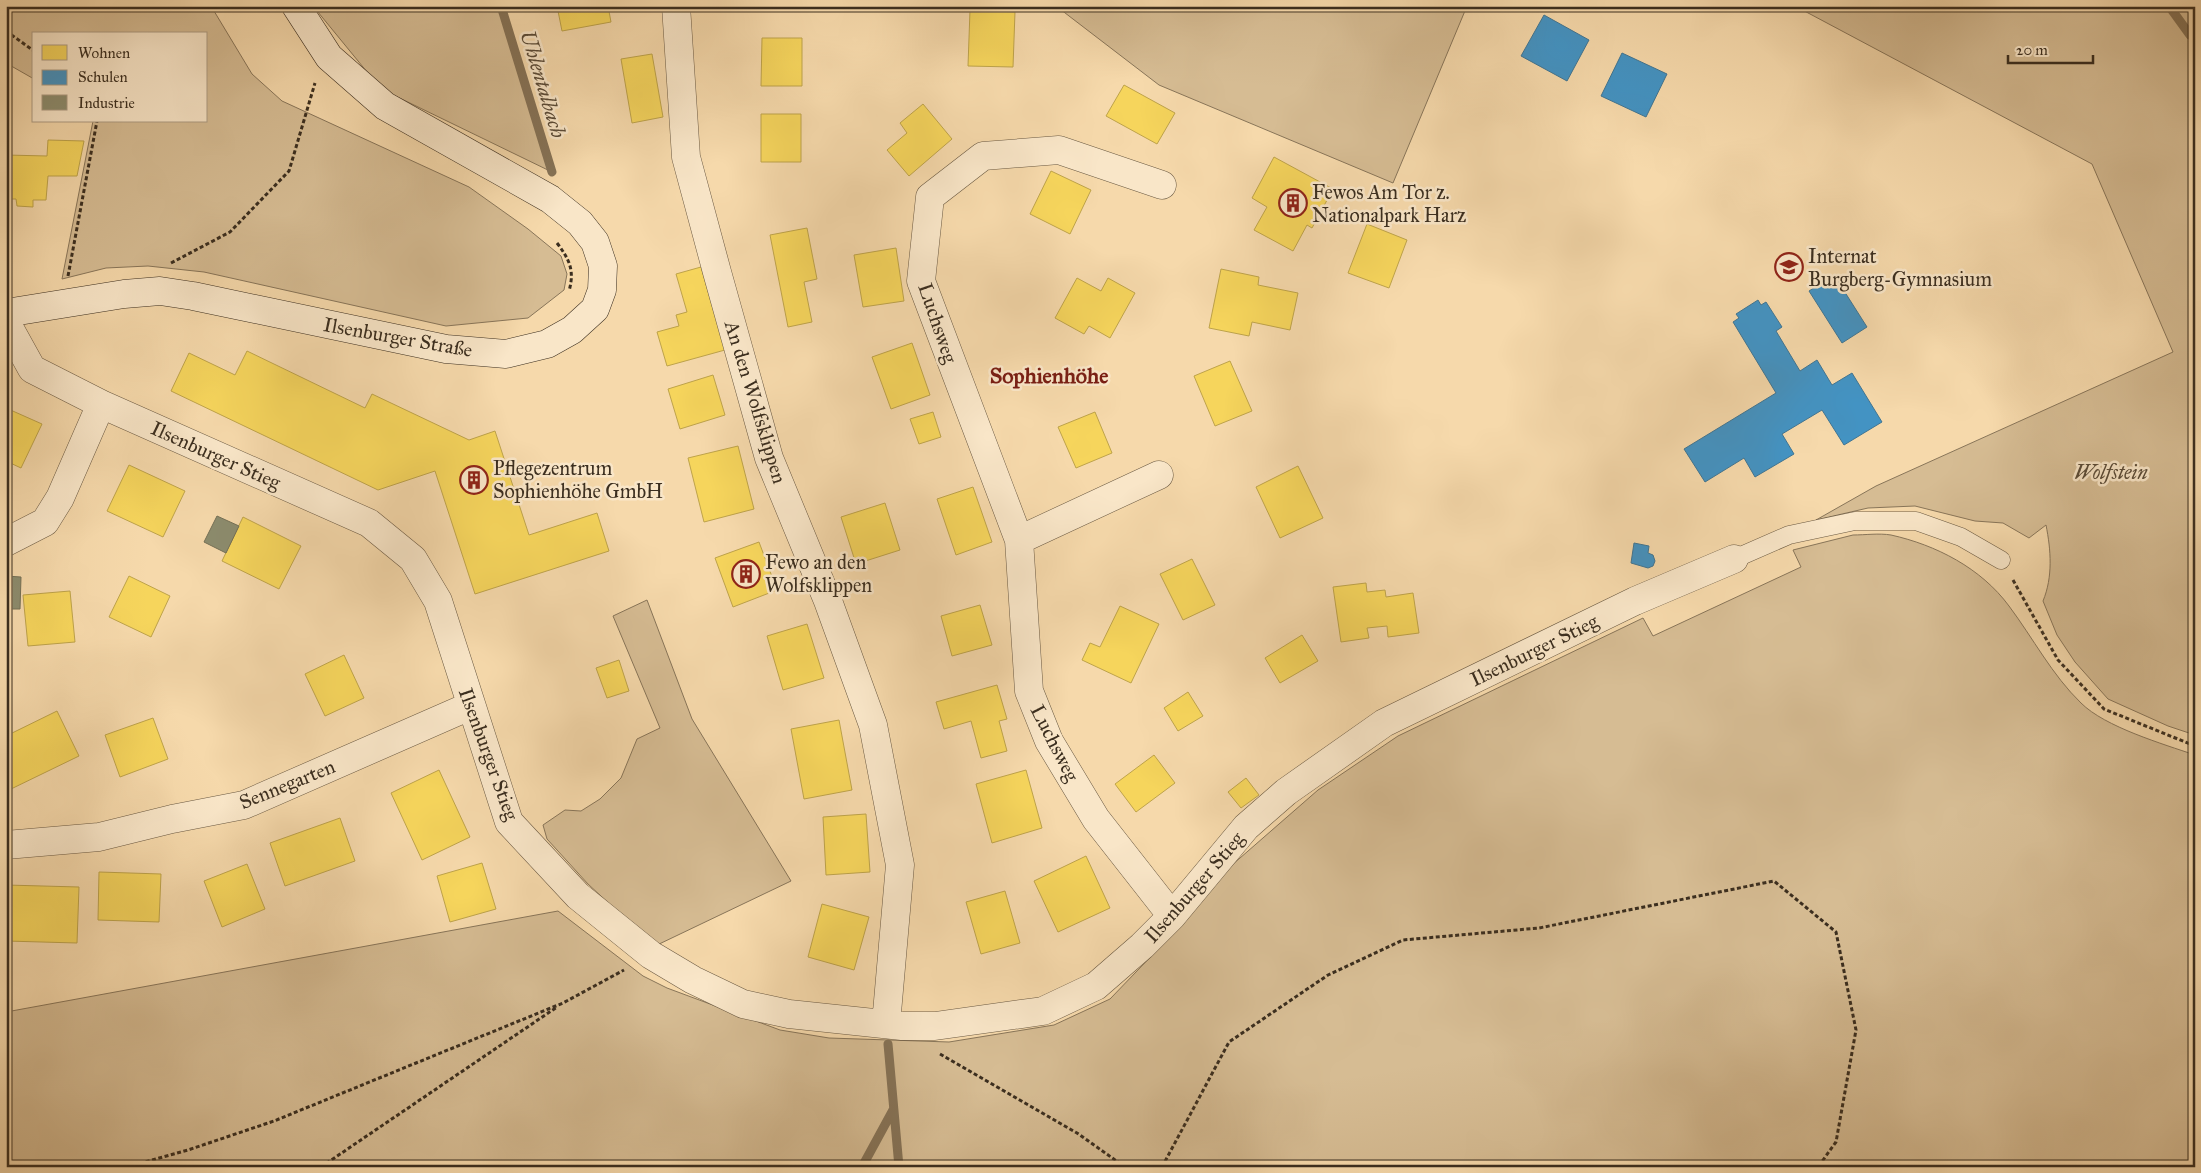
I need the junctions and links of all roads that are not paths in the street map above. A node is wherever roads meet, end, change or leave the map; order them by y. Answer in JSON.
{"nodes":[{"id":1,"x":296,"y":6,"type":"edge"},
{"id":2,"x":676,"y":6,"type":"edge"},
{"id":3,"x":1162,"y":185,"type":"dead end"},
{"id":4,"x":6,"y":313,"type":"edge"},
{"id":5,"x":6,"y":322,"type":"edge"},
{"id":6,"x":100,"y":404,"type":"junction"},
{"id":7,"x":1159,"y":475,"type":"dead end"},
{"id":8,"x":1019,"y":540,"type":"junction"},
{"id":9,"x":6,"y":542,"type":"edge"},
{"id":10,"x":1734,"y":558,"type":"joint"},
{"id":11,"x":2001,"y":560,"type":"road end"},
{"id":12,"x":470,"y":706,"type":"junction"},
{"id":13,"x":6,"y":844,"type":"edge"},
{"id":14,"x":1172,"y":916,"type":"junction"},
{"id":15,"x":886,"y":1024,"type":"junction"}],
"edges":[{"from":1,"to":4,"type":"street","name":"Ilsenburger Straße"},
{"from":2,"to":15,"type":"street","name":"An den Wolfsklippen"},
{"from":3,"to":8,"type":"street","name":"Luchsweg"},
{"from":5,"to":6,"type":"street","name":"Ilsenburger Stieg"},
{"from":6,"to":9,"type":"street"},
{"from":6,"to":12,"type":"street","name":"Ilsenburger Stieg"},
{"from":7,"to":8,"type":"street"},
{"from":8,"to":14,"type":"street","name":"Luchsweg"},
{"from":10,"to":11,"type":"lane","name":"Ilsenburger Stieg"},
{"from":10,"to":14,"type":"street","name":"Ilsenburger Stieg"},
{"from":12,"to":13,"type":"street","name":"Sennegarten"},
{"from":12,"to":15,"type":"street","name":"Ilsenburger Stieg"},
{"from":14,"to":15,"type":"street","name":"Ilsenburger Stieg"}]}
